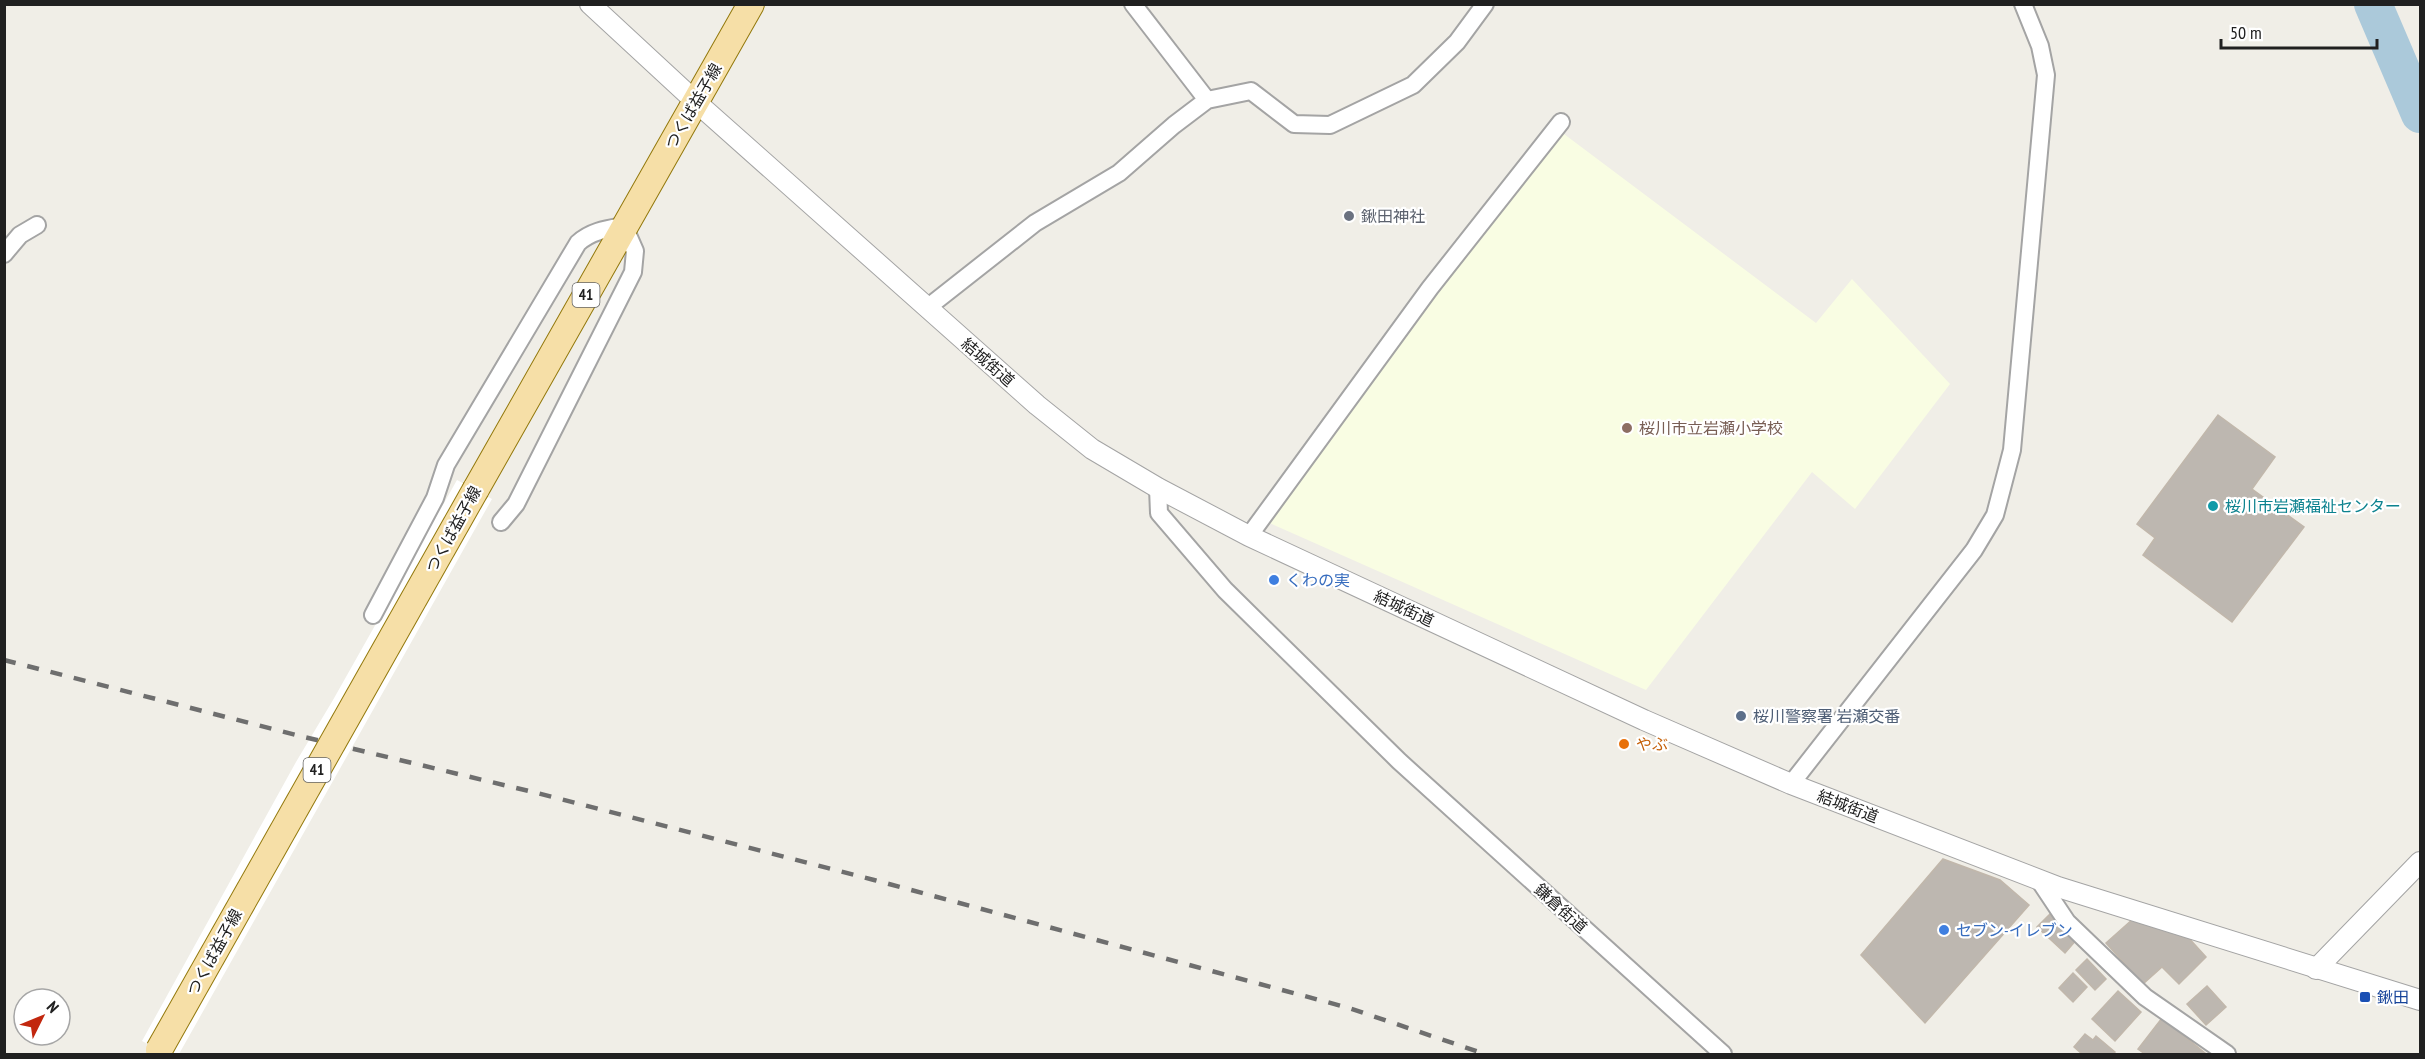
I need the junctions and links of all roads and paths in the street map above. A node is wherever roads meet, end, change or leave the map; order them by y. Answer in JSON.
{"nodes":[{"id":1,"x":590,"y":4,"type":"edge"},
{"id":2,"x":751,"y":4,"type":"edge"},
{"id":3,"x":1133,"y":4,"type":"edge"},
{"id":4,"x":1485,"y":4,"type":"edge"},
{"id":5,"x":2023,"y":4,"type":"edge"},
{"id":6,"x":1207,"y":100,"type":"junction"},
{"id":7,"x":696,"y":102,"type":"junction"},
{"id":8,"x":1561,"y":122,"type":"dead end"},
{"id":9,"x":37,"y":225,"type":"dead end"},
{"id":10,"x":624,"y":226,"type":"junction"},
{"id":11,"x":4,"y":254,"type":"edge"},
{"id":12,"x":927,"y":308,"type":"junction"},
{"id":13,"x":1158,"y":488,"type":"junction"},
{"id":14,"x":501,"y":522,"type":"dead end"},
{"id":15,"x":1249,"y":536,"type":"junction"},
{"id":16,"x":374,"y":615,"type":"dead end"},
{"id":17,"x":1791,"y":784,"type":"junction"},
{"id":18,"x":2421,"y":862,"type":"edge"},
{"id":19,"x":2039,"y":880,"type":"junction"},
{"id":20,"x":2316,"y":969,"type":"junction"},
{"id":21,"x":2421,"y":1000,"type":"edge"},
{"id":22,"x":158,"y":1052,"type":"edge"},
{"id":23,"x":1723,"y":1054,"type":"edge"},
{"id":24,"x":2227,"y":1054,"type":"edge"}],
"edges":[{"from":1,"to":7,"type":"street","name":"結城街道"},
{"from":2,"to":7,"type":"main road","name":"つくば益子線","number":"41"},
{"from":3,"to":6,"type":"street"},
{"from":4,"to":6,"type":"street"},
{"from":5,"to":17,"type":"street"},
{"from":6,"to":12,"type":"street"},
{"from":7,"to":10,"type":"main road","name":"つくば益子線","number":"41"},
{"from":7,"to":12,"type":"street","name":"結城街道"},
{"from":8,"to":15,"type":"street"},
{"from":9,"to":11,"type":"street"},
{"from":10,"to":14,"type":"street"},
{"from":10,"to":16,"type":"street"},
{"from":10,"to":22,"type":"main road","name":"つくば益子線","number":"41","bridge":true},
{"from":12,"to":13,"type":"street","name":"結城街道"},
{"from":13,"to":15,"type":"street","name":"結城街道"},
{"from":13,"to":23,"type":"street","name":"鎌倉街道"},
{"from":15,"to":17,"type":"street","name":"結城街道"},
{"from":17,"to":19,"type":"street","name":"結城街道"},
{"from":18,"to":20,"type":"street"},
{"from":19,"to":20,"type":"street","name":"結城街道"},
{"from":19,"to":24,"type":"street"},
{"from":20,"to":21,"type":"street","name":"結城街道"}]}
